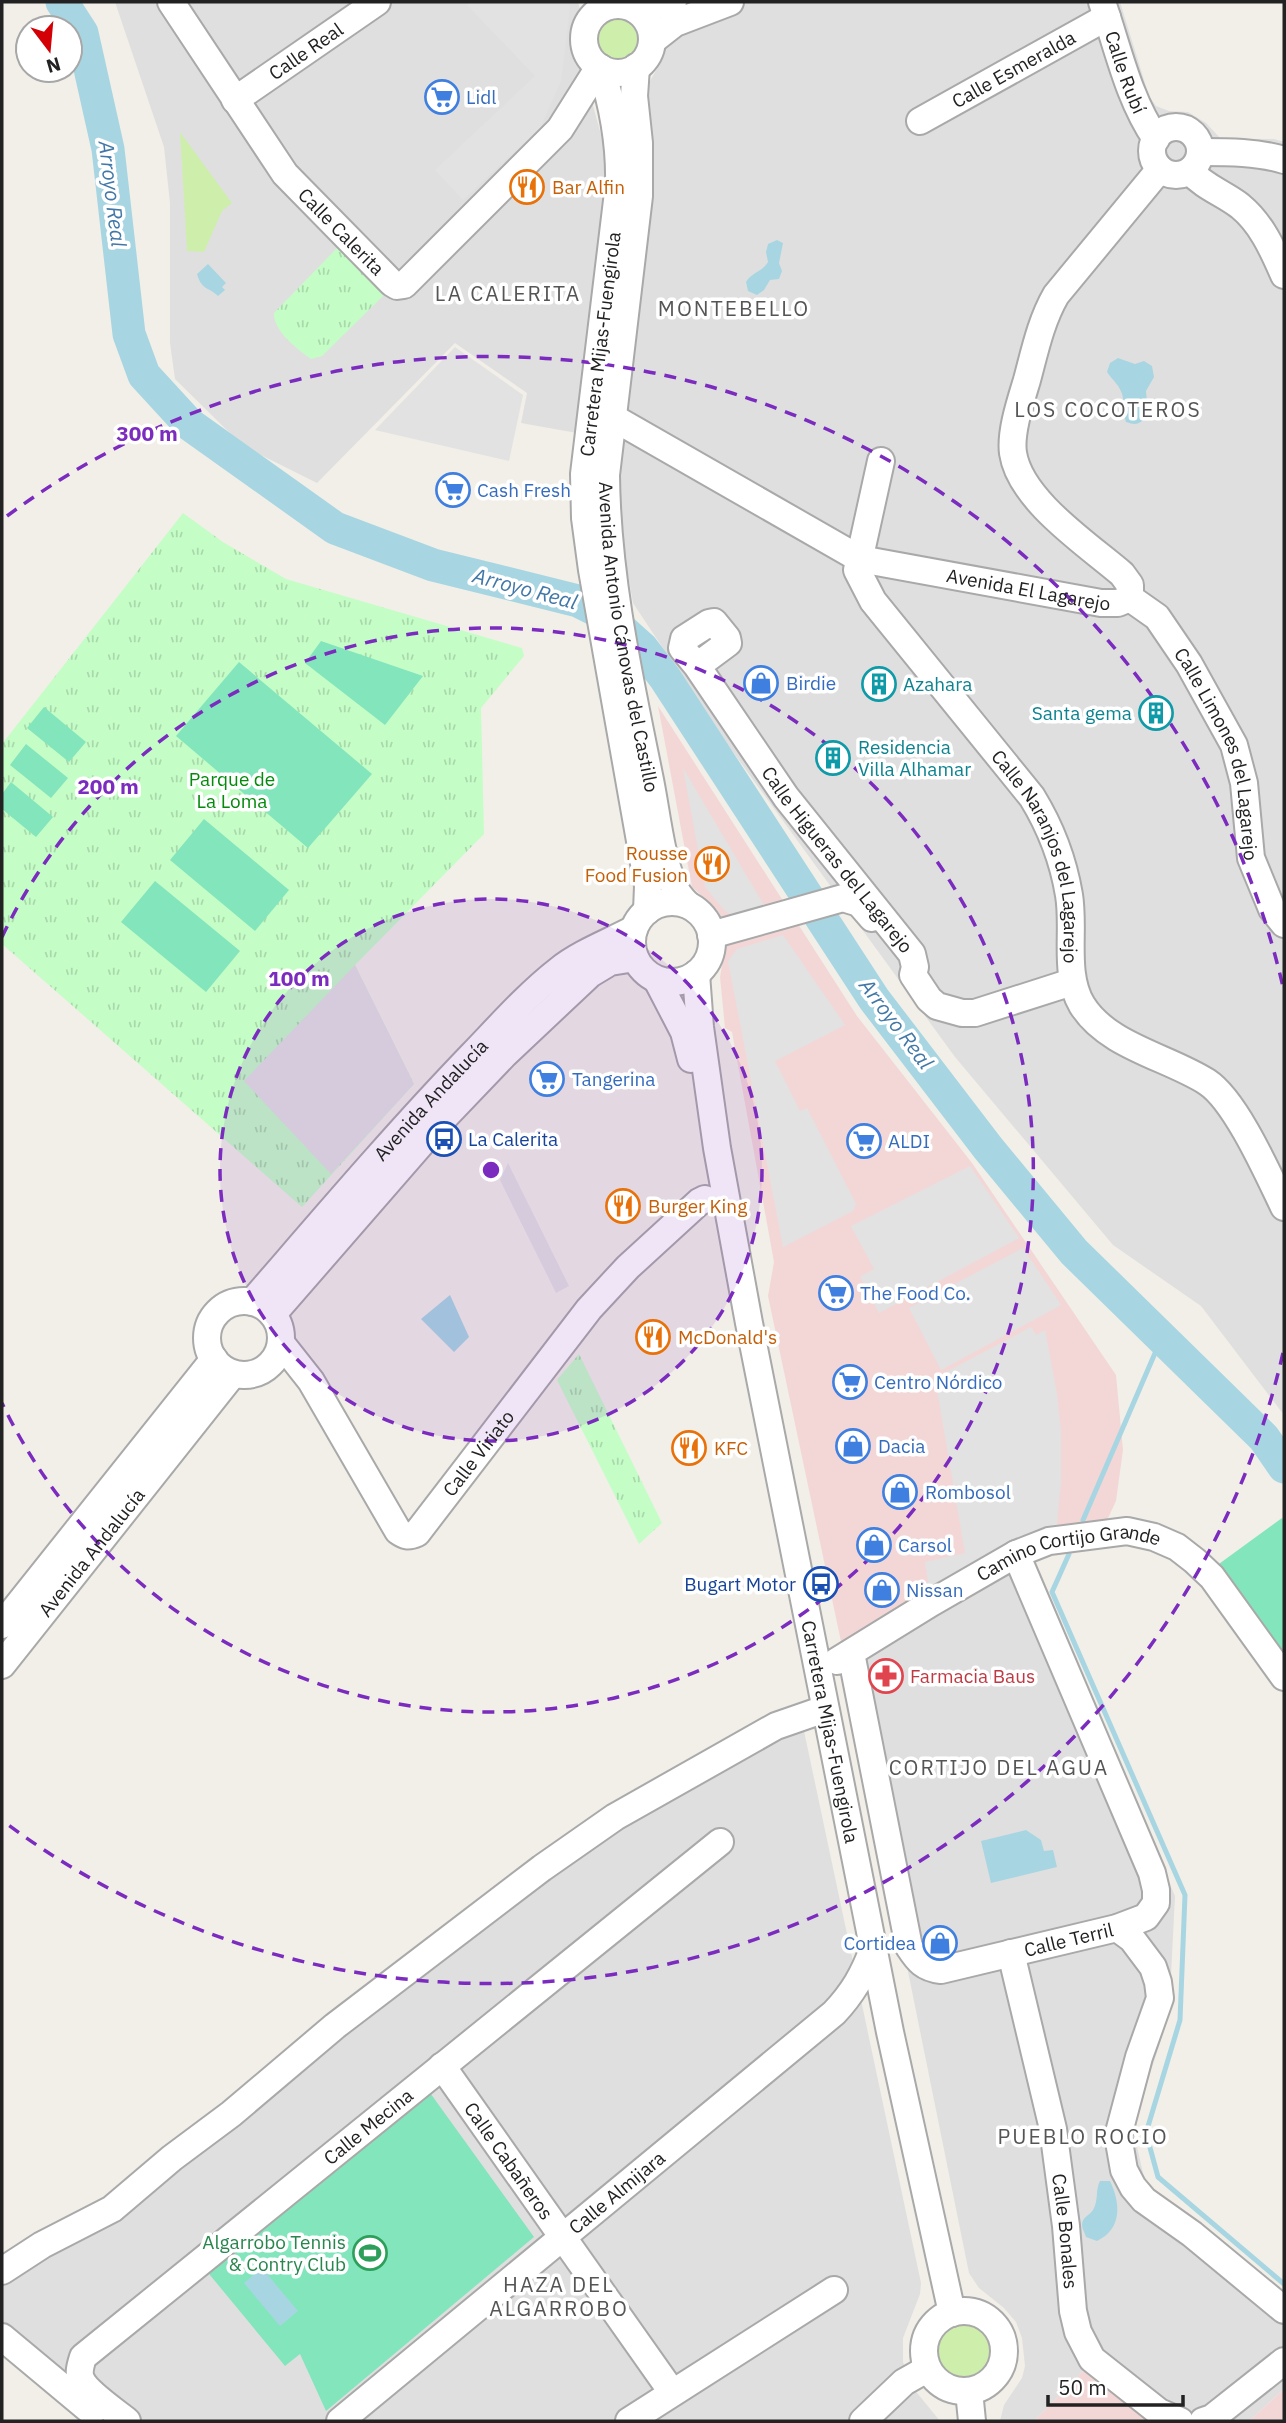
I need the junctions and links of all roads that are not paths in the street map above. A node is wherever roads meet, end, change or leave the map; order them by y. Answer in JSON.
{"nodes":[{"id":1,"x":171,"y":2,"type":"edge"},
{"id":2,"x":377,"y":2,"type":"edge"},
{"id":3,"x":673,"y":2,"type":"edge"},
{"id":4,"x":730,"y":2,"type":"edge"},
{"id":5,"x":629,"y":6,"type":"edge"},
{"id":6,"x":1105,"y":9,"type":"edge"},
{"id":7,"x":587,"y":20,"type":"edge"},
{"id":8,"x":652,"y":41,"type":"junction"},
{"id":9,"x":600,"y":67,"type":"junction"},
{"id":10,"x":636,"y":67,"type":"junction"},
{"id":11,"x":235,"y":100,"type":"junction"},
{"id":12,"x":919,"y":121,"type":"dead end"},
{"id":13,"x":1156,"y":139,"type":"junction"},
{"id":14,"x":547,"y":144,"type":"junction"},
{"id":15,"x":1284,"y":160,"type":"edge"},
{"id":16,"x":1195,"y":162,"type":"junction"},
{"id":17,"x":1160,"y":169,"type":"junction"},
{"id":18,"x":1284,"y":275,"type":"edge"},
{"id":19,"x":612,"y":417,"type":"junction"},
{"id":20,"x":881,"y":461,"type":"dead end"},
{"id":21,"x":860,"y":559,"type":"junction"},
{"id":22,"x":602,"y":570,"type":"junction"},
{"id":23,"x":1130,"y":597,"type":"junction"},
{"id":24,"x":698,"y":666,"type":"dead end"},
{"id":25,"x":619,"y":668,"type":"junction"},
{"id":26,"x":786,"y":797,"type":"junction"},
{"id":27,"x":843,"y":898,"type":"junction"},
{"id":28,"x":688,"y":905,"type":"junction"},
{"id":29,"x":640,"y":920,"type":"junction"},
{"id":30,"x":1284,"y":924,"type":"edge"},
{"id":31,"x":711,"y":934,"type":"junction"},
{"id":32,"x":635,"y":958,"type":"junction"},
{"id":33,"x":696,"y":974,"type":"junction"},
{"id":34,"x":914,"y":975,"type":"junction"},
{"id":35,"x":657,"y":980,"type":"junction"},
{"id":36,"x":1072,"y":982,"type":"junction"},
{"id":37,"x":717,"y":1148,"type":"junction"},
{"id":38,"x":705,"y":1199,"type":"dead end"},
{"id":39,"x":1284,"y":1207,"type":"edge"},
{"id":40,"x":262,"y":1308,"type":"junction"},
{"id":41,"x":281,"y":1343,"type":"junction"},
{"id":42,"x":224,"y":1366,"type":"junction"},
{"id":43,"x":1016,"y":1554,"type":"junction"},
{"id":44,"x":2,"y":1625,"type":"edge"},
{"id":45,"x":851,"y":1653,"type":"junction"},
{"id":46,"x":2,"y":1665,"type":"edge"},
{"id":47,"x":817,"y":1673,"type":"junction"},
{"id":48,"x":1284,"y":1676,"type":"edge"},
{"id":49,"x":825,"y":1709,"type":"junction"},
{"id":50,"x":720,"y":1842,"type":"dead end"},
{"id":51,"x":1117,"y":1928,"type":"junction"},
{"id":52,"x":873,"y":1949,"type":"junction"},
{"id":53,"x":1011,"y":1953,"type":"junction"},
{"id":54,"x":834,"y":2013,"type":"junction"},
{"id":55,"x":890,"y":2032,"type":"junction"},
{"id":56,"x":442,"y":2066,"type":"junction"},
{"id":57,"x":563,"y":2239,"type":"junction"},
{"id":58,"x":2,"y":2271,"type":"edge"},
{"id":59,"x":834,"y":2290,"type":"dead end"},
{"id":60,"x":1284,"y":2309,"type":"edge"},
{"id":61,"x":952,"y":2313,"type":"junction"},
{"id":62,"x":2,"y":2337,"type":"edge"},
{"id":63,"x":1284,"y":2361,"type":"edge"},
{"id":64,"x":927,"y":2369,"type":"junction"},
{"id":65,"x":969,"y":2391,"type":"junction"},
{"id":66,"x":672,"y":2392,"type":"junction"},
{"id":67,"x":104,"y":2421,"type":"edge"},
{"id":68,"x":127,"y":2421,"type":"edge"},
{"id":69,"x":340,"y":2421,"type":"edge"},
{"id":70,"x":629,"y":2421,"type":"edge"},
{"id":71,"x":863,"y":2421,"type":"edge"},
{"id":72,"x":972,"y":2421,"type":"edge"},
{"id":73,"x":1180,"y":2421,"type":"edge"},
{"id":74,"x":1203,"y":2421,"type":"edge"}],
"edges":[{"from":1,"to":11,"type":"street","name":"Calle Calerita"},
{"from":2,"to":11,"type":"street","name":"Calle Real"},
{"from":3,"to":5,"type":"street"},
{"from":4,"to":8,"type":"street"},
{"from":5,"to":7,"type":"street"},
{"from":5,"to":8,"type":"street"},
{"from":6,"to":12,"type":"street","name":"Calle Esmeralda"},
{"from":6,"to":13,"type":"street","name":"Calle Rubí"},
{"from":7,"to":9,"type":"street"},
{"from":7,"to":14,"type":"street"},
{"from":8,"to":10,"type":"street"},
{"from":9,"to":10,"type":"street"},
{"from":9,"to":14,"type":"street"},
{"from":9,"to":22,"type":"street","name":"Carretera Mijas-Fuengirola"},
{"from":10,"to":19,"type":"street","name":"Avenida Antonio Cánovas del Castillo"},
{"from":11,"to":14,"type":"street","name":"Calle Calerita"},
{"from":13,"to":16,"type":"street"},
{"from":13,"to":17,"type":"street"},
{"from":15,"to":16,"type":"street"},
{"from":16,"to":17,"type":"street"},
{"from":16,"to":18,"type":"street"},
{"from":17,"to":23,"type":"street","name":"Avenida El Lagarejo"},
{"from":19,"to":21,"type":"street","name":"Avenida El Lagarejo"},
{"from":19,"to":22,"type":"street","name":"Avenida Antonio Cánovas del Castillo"},
{"from":20,"to":21,"type":"street","name":"Calle Naranjos del Lagarejo"},
{"from":21,"to":23,"type":"street","name":"Avenida El Lagarejo"},
{"from":21,"to":36,"type":"street","name":"Calle Naranjos del Lagarejo"},
{"from":22,"to":25,"type":"street","name":"Carretera Mijas-Fuengirola"},
{"from":23,"to":30,"type":"street","name":"Calle Limones del Lagarejo"},
{"from":24,"to":26,"type":"street","name":"Calle Higueras del Lagarejo"},
{"from":25,"to":28,"type":"street","name":"Avenida Antonio Cánovas del Castillo"},
{"from":25,"to":29,"type":"street","name":"Carretera Mijas-Fuengirola"},
{"from":26,"to":27,"type":"street"},
{"from":26,"to":34,"type":"street","name":"Calle Higueras del Lagarejo"},
{"from":27,"to":31,"type":"street"},
{"from":27,"to":34,"type":"street"},
{"from":28,"to":29,"type":"street"},
{"from":28,"to":31,"type":"street"},
{"from":29,"to":32,"type":"street"},
{"from":29,"to":40,"type":"street","name":"Avenida Andalucía"},
{"from":31,"to":33,"type":"street"},
{"from":32,"to":35,"type":"street"},
{"from":32,"to":40,"type":"street","name":"Avenida Andalucía"},
{"from":33,"to":35,"type":"street"},
{"from":33,"to":37,"type":"street","name":"Carretera Mijas-Fuengirola"},
{"from":34,"to":36,"type":"street","name":"Calle Higueras del Lagarejo"},
{"from":35,"to":37,"type":"street","name":"Carretera Mijas-Fuengirola"},
{"from":36,"to":39,"type":"street","name":"Calle Naranjos del Lagarejo"},
{"from":37,"to":47,"type":"street","name":"Carretera Mijas-Fuengirola"},
{"from":38,"to":41,"type":"street","name":"Calle Viriato"},
{"from":40,"to":41,"type":"street"},
{"from":40,"to":42,"type":"street"},
{"from":41,"to":42,"type":"street"},
{"from":42,"to":44,"type":"street","name":"Avenida Andalucía"},
{"from":42,"to":46,"type":"street","name":"Avenida Andalucía"},
{"from":43,"to":45,"type":"street","name":"Camino Cortijo Grande"},
{"from":43,"to":48,"type":"street","name":"Camino Cortijo Grande"},
{"from":43,"to":51,"type":"street","name":"Calle Terril"},
{"from":45,"to":47,"type":"street","name":"Camino Cortijo Grande"},
{"from":45,"to":53,"type":"street","name":"Calle Terril"},
{"from":47,"to":49,"type":"street","name":"Carretera Mijas-Fuengirola"},
{"from":49,"to":52,"type":"street","name":"Carretera Mijas-Fuengirola"},
{"from":49,"to":58,"type":"street"},
{"from":50,"to":56,"type":"street","name":"Calle Mecina"},
{"from":51,"to":53,"type":"street","name":"Calle Terril"},
{"from":51,"to":60,"type":"street"},
{"from":52,"to":54,"type":"street","name":"Calle Almijara"},
{"from":52,"to":55,"type":"street","name":"Carretera Mijas-Fuengirola"},
{"from":53,"to":73,"type":"street","name":"Calle Bonales"},
{"from":54,"to":55,"type":"street"},
{"from":54,"to":57,"type":"street","name":"Calle Almijara"},
{"from":55,"to":61,"type":"street","name":"Carretera Mijas-Fuengirola"},
{"from":56,"to":57,"type":"street","name":"Calle Cabañeros"},
{"from":56,"to":68,"type":"street","name":"Calle Mecina"},
{"from":57,"to":66,"type":"street","name":"Calle Cabañeros"},
{"from":57,"to":69,"type":"street","name":"Calle Almijara"},
{"from":59,"to":66,"type":"street"},
{"from":61,"to":64,"type":"street"},
{"from":61,"to":65,"type":"street"},
{"from":62,"to":67,"type":"street"},
{"from":63,"to":74,"type":"street"},
{"from":64,"to":65,"type":"street"},
{"from":64,"to":71,"type":"street"},
{"from":65,"to":72,"type":"street"},
{"from":66,"to":70,"type":"street"}]}
